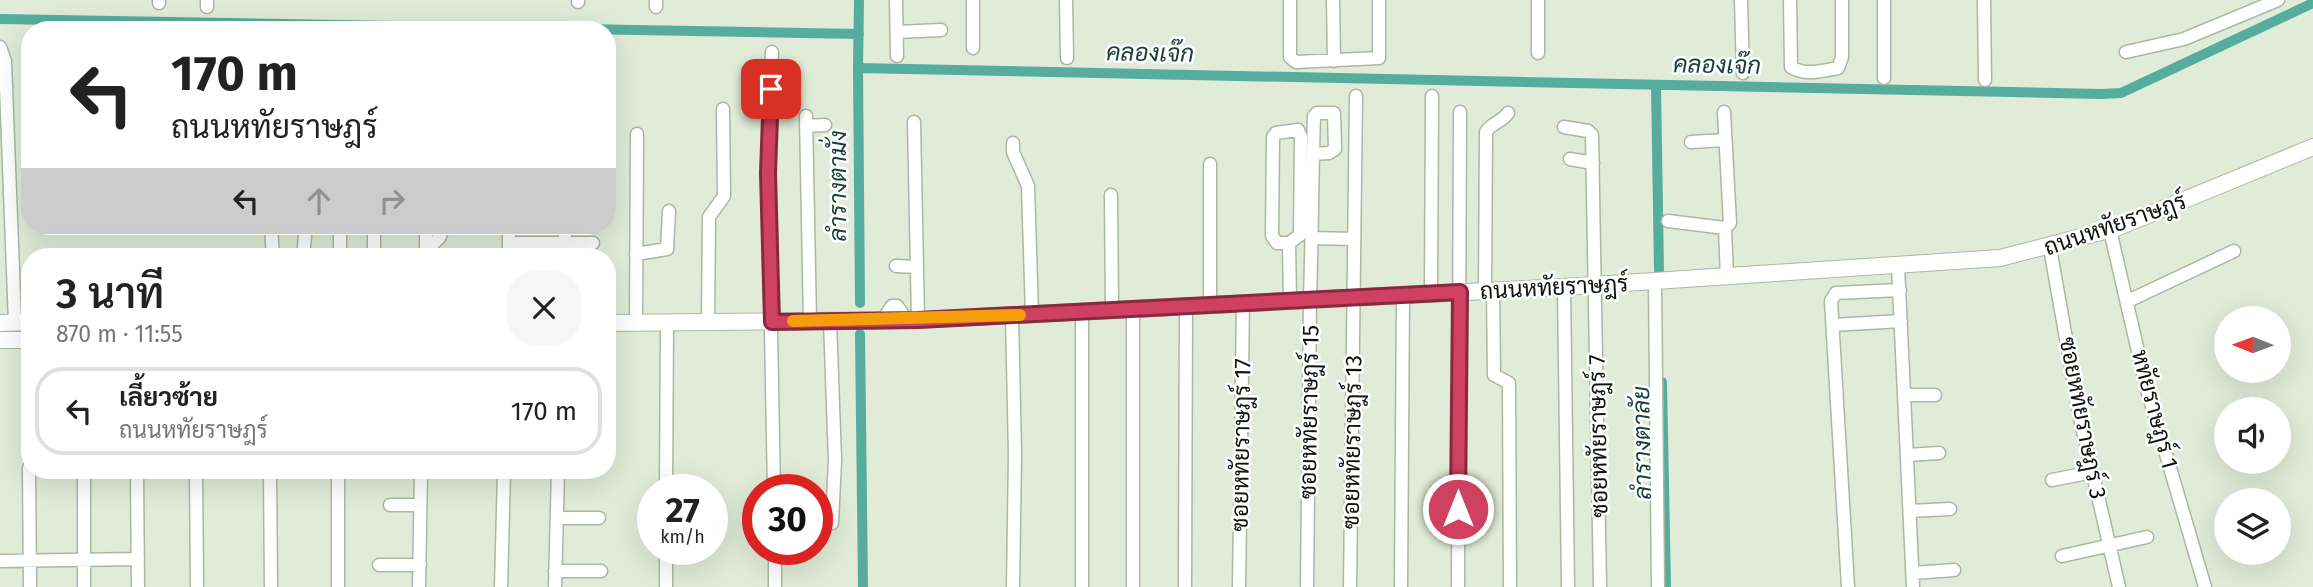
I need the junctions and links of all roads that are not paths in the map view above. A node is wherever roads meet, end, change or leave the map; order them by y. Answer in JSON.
{"nodes":[{"id":1,"x":896,"y":0,"type":"edge"},
{"id":2,"x":973,"y":0,"type":"edge"},
{"id":3,"x":1066,"y":0,"type":"edge"},
{"id":4,"x":1290,"y":0,"type":"edge"},
{"id":5,"x":1333,"y":0,"type":"edge"},
{"id":6,"x":1379,"y":0,"type":"edge"},
{"id":7,"x":1538,"y":0,"type":"edge"},
{"id":8,"x":1741,"y":0,"type":"edge"},
{"id":9,"x":1790,"y":0,"type":"edge"},
{"id":10,"x":1842,"y":0,"type":"edge"},
{"id":11,"x":1884,"y":0,"type":"edge"},
{"id":12,"x":1984,"y":0,"type":"edge"},
{"id":13,"x":2278,"y":0,"type":"edge"},
{"id":14,"x":941,"y":30,"type":"dead end"},
{"id":15,"x":897,"y":32,"type":"junction"},
{"id":16,"x":0,"y":47,"type":"edge"},
{"id":17,"x":973,"y":48,"type":"dead end"},
{"id":18,"x":772,"y":52,"type":"dead end"},
{"id":19,"x":1538,"y":52,"type":"dead end"},
{"id":20,"x":2126,"y":52,"type":"dead end"},
{"id":21,"x":897,"y":56,"type":"dead end"},
{"id":22,"x":1067,"y":58,"type":"dead end"},
{"id":23,"x":1334,"y":61,"type":"junction"},
{"id":24,"x":1743,"y":73,"type":"dead end"},
{"id":25,"x":1884,"y":78,"type":"dead end"},
{"id":26,"x":1985,"y":79,"type":"dead end"},
{"id":27,"x":1356,"y":96,"type":"dead end"},
{"id":28,"x":1432,"y":96,"type":"dead end"},
{"id":29,"x":723,"y":109,"type":"dead end"},
{"id":30,"x":1460,"y":112,"type":"dead end"},
{"id":31,"x":1724,"y":112,"type":"dead end"},
{"id":32,"x":1508,"y":113,"type":"dead end"},
{"id":33,"x":914,"y":122,"type":"dead end"},
{"id":34,"x":825,"y":125,"type":"dead end"},
{"id":35,"x":1564,"y":127,"type":"dead end"},
{"id":36,"x":637,"y":134,"type":"dead end"},
{"id":37,"x":1726,"y":140,"type":"junction"},
{"id":38,"x":1691,"y":142,"type":"dead end"},
{"id":39,"x":1013,"y":143,"type":"dead end"},
{"id":40,"x":2313,"y":148,"type":"edge"},
{"id":41,"x":1313,"y":154,"type":"dead end"},
{"id":42,"x":1570,"y":159,"type":"dead end"},
{"id":43,"x":1593,"y":163,"type":"junction"},
{"id":44,"x":1210,"y":164,"type":"dead end"},
{"id":45,"x":1111,"y":195,"type":"dead end"},
{"id":46,"x":669,"y":211,"type":"dead end"},
{"id":47,"x":1668,"y":222,"type":"dead end"},
{"id":48,"x":1725,"y":228,"type":"junction"},
{"id":49,"x":2110,"y":230,"type":"junction"},
{"id":50,"x":509,"y":235,"type":"edge"},
{"id":51,"x":565,"y":235,"type":"edge"},
{"id":52,"x":1312,"y":239,"type":"junction"},
{"id":53,"x":1354,"y":239,"type":"junction"},
{"id":54,"x":509,"y":243,"type":"junction"},
{"id":55,"x":565,"y":243,"type":"junction"},
{"id":56,"x":593,"y":243,"type":"dead end"},
{"id":57,"x":1289,"y":243,"type":"junction"},
{"id":58,"x":509,"y":248,"type":"edge"},
{"id":59,"x":2050,"y":248,"type":"junction"},
{"id":60,"x":2234,"y":251,"type":"dead end"},
{"id":61,"x":636,"y":254,"type":"junction"},
{"id":62,"x":896,"y":266,"type":"dead end"},
{"id":63,"x":1898,"y":266,"type":"junction"},
{"id":64,"x":917,"y":267,"type":"junction"},
{"id":65,"x":1727,"y":277,"type":"junction"},
{"id":66,"x":1655,"y":282,"type":"junction"},
{"id":67,"x":1595,"y":285,"type":"junction"},
{"id":68,"x":1564,"y":287,"type":"junction"},
{"id":69,"x":1900,"y":290,"type":"junction"},
{"id":70,"x":1489,"y":291,"type":"junction"},
{"id":71,"x":1460,"y":292,"type":"junction"},
{"id":72,"x":1431,"y":293,"type":"junction"},
{"id":73,"x":1404,"y":294,"type":"junction"},
{"id":74,"x":1354,"y":296,"type":"junction"},
{"id":75,"x":1310,"y":299,"type":"junction"},
{"id":76,"x":1290,"y":300,"type":"junction"},
{"id":77,"x":2128,"y":301,"type":"junction"},
{"id":78,"x":1243,"y":302,"type":"junction"},
{"id":79,"x":1210,"y":304,"type":"junction"},
{"id":80,"x":1186,"y":306,"type":"junction"},
{"id":81,"x":1133,"y":309,"type":"junction"},
{"id":82,"x":1112,"y":310,"type":"junction"},
{"id":83,"x":1082,"y":312,"type":"junction"},
{"id":84,"x":1032,"y":314,"type":"junction"},
{"id":85,"x":1012,"y":316,"type":"junction"},
{"id":86,"x":912,"y":320,"type":"junction"},
{"id":87,"x":810,"y":321,"type":"junction"},
{"id":88,"x":830,"y":321,"type":"junction"},
{"id":89,"x":1902,"y":321,"type":"junction"},
{"id":90,"x":636,"y":322,"type":"junction"},
{"id":91,"x":667,"y":322,"type":"junction"},
{"id":92,"x":772,"y":322,"type":"junction"},
{"id":93,"x":15,"y":323,"type":"edge"},
{"id":94,"x":616,"y":323,"type":"edge"},
{"id":95,"x":708,"y":323,"type":"junction"},
{"id":96,"x":1833,"y":325,"type":"junction"},
{"id":97,"x":0,"y":340,"type":"edge"},
{"id":98,"x":21,"y":340,"type":"edge"},
{"id":99,"x":1905,"y":395,"type":"junction"},
{"id":100,"x":1935,"y":395,"type":"dead end"},
{"id":101,"x":1939,"y":453,"type":"dead end"},
{"id":102,"x":1908,"y":455,"type":"junction"},
{"id":103,"x":2093,"y":472,"type":"junction"},
{"id":104,"x":666,"y":474,"type":"edge"},
{"id":105,"x":775,"y":474,"type":"edge"},
{"id":106,"x":29,"y":479,"type":"edge"},
{"id":107,"x":84,"y":479,"type":"edge"},
{"id":108,"x":137,"y":479,"type":"edge"},
{"id":109,"x":196,"y":479,"type":"edge"},
{"id":110,"x":270,"y":479,"type":"edge"},
{"id":111,"x":338,"y":479,"type":"edge"},
{"id":112,"x":421,"y":479,"type":"edge"},
{"id":113,"x":504,"y":479,"type":"edge"},
{"id":114,"x":558,"y":479,"type":"edge"},
{"id":115,"x":2052,"y":480,"type":"dead end"},
{"id":116,"x":833,"y":502,"type":"edge"},
{"id":117,"x":390,"y":505,"type":"dead end"},
{"id":118,"x":420,"y":505,"type":"junction"},
{"id":119,"x":1950,"y":509,"type":"dead end"},
{"id":120,"x":1910,"y":511,"type":"junction"},
{"id":121,"x":557,"y":518,"type":"junction"},
{"id":122,"x":599,"y":518,"type":"dead end"},
{"id":123,"x":2147,"y":537,"type":"dead end"},
{"id":124,"x":2109,"y":546,"type":"junction"},
{"id":125,"x":2062,"y":555,"type":"dead end"},
{"id":126,"x":138,"y":559,"type":"junction"},
{"id":127,"x":84,"y":560,"type":"junction"},
{"id":128,"x":0,"y":561,"type":"edge"},
{"id":129,"x":30,"y":561,"type":"junction"},
{"id":130,"x":379,"y":565,"type":"dead end"},
{"id":131,"x":420,"y":565,"type":"junction"},
{"id":132,"x":666,"y":565,"type":"edge"},
{"id":133,"x":775,"y":565,"type":"edge"},
{"id":134,"x":1954,"y":570,"type":"dead end"},
{"id":135,"x":555,"y":571,"type":"junction"},
{"id":136,"x":601,"y":571,"type":"dead end"},
{"id":137,"x":1913,"y":580,"type":"edge"},
{"id":138,"x":30,"y":587,"type":"edge"},
{"id":139,"x":84,"y":587,"type":"edge"},
{"id":140,"x":138,"y":587,"type":"edge"},
{"id":141,"x":197,"y":587,"type":"edge"},
{"id":142,"x":271,"y":587,"type":"edge"},
{"id":143,"x":338,"y":587,"type":"edge"},
{"id":144,"x":419,"y":587,"type":"edge"},
{"id":145,"x":501,"y":587,"type":"edge"},
{"id":146,"x":555,"y":587,"type":"edge"},
{"id":147,"x":666,"y":587,"type":"edge"},
{"id":148,"x":775,"y":587,"type":"edge"},
{"id":149,"x":1013,"y":587,"type":"edge"},
{"id":150,"x":1082,"y":587,"type":"edge"},
{"id":151,"x":1133,"y":587,"type":"edge"},
{"id":152,"x":1185,"y":587,"type":"edge"},
{"id":153,"x":1239,"y":587,"type":"edge"},
{"id":154,"x":1307,"y":587,"type":"edge"},
{"id":155,"x":1350,"y":587,"type":"edge"},
{"id":156,"x":1401,"y":587,"type":"edge"},
{"id":157,"x":1458,"y":587,"type":"edge"},
{"id":158,"x":1510,"y":587,"type":"edge"},
{"id":159,"x":1568,"y":587,"type":"edge"},
{"id":160,"x":1600,"y":587,"type":"edge"},
{"id":161,"x":1658,"y":587,"type":"edge"},
{"id":162,"x":1847,"y":587,"type":"edge"},
{"id":163,"x":2119,"y":587,"type":"edge"},
{"id":164,"x":2205,"y":587,"type":"edge"}],
"edges":[{"from":1,"to":15,"type":"street"},
{"from":2,"to":17,"type":"street"},
{"from":3,"to":22,"type":"street"},
{"from":4,"to":23,"type":"street"},
{"from":5,"to":23,"type":"street"},
{"from":6,"to":23,"type":"street"},
{"from":7,"to":19,"type":"street"},
{"from":8,"to":24,"type":"street"},
{"from":9,"to":10,"type":"street"},
{"from":11,"to":25,"type":"street"},
{"from":12,"to":26,"type":"street"},
{"from":13,"to":20,"type":"street"},
{"from":14,"to":15,"type":"street"},
{"from":15,"to":21,"type":"street"},
{"from":16,"to":93,"type":"street"},
{"from":18,"to":92,"type":"street"},
{"from":27,"to":53,"type":"street","name":"ซอยหทัยราษฎร์ 13"},
{"from":28,"to":72,"type":"street"},
{"from":29,"to":95,"type":"street"},
{"from":30,"to":71,"type":"street"},
{"from":31,"to":37,"type":"street"},
{"from":32,"to":70,"type":"street"},
{"from":33,"to":64,"type":"street"},
{"from":34,"to":87,"type":"street"},
{"from":35,"to":43,"type":"street","name":"ซอยหทัยราษฎร์ 7"},
{"from":36,"to":61,"type":"street"},
{"from":37,"to":38,"type":"street"},
{"from":37,"to":48,"type":"street"},
{"from":39,"to":84,"type":"street"},
{"from":40,"to":49,"type":"main road","name":"ถนนหทัยราษฎร์"},
{"from":41,"to":52,"type":"street","name":"ซอยหทัยราษฎร์ 15"},
{"from":42,"to":43,"type":"street"},
{"from":43,"to":67,"type":"street","name":"ซอยหทัยราษฎร์ 7"},
{"from":44,"to":79,"type":"street"},
{"from":45,"to":82,"type":"street"},
{"from":46,"to":61,"type":"street"},
{"from":47,"to":48,"type":"street"},
{"from":48,"to":65,"type":"street"},
{"from":49,"to":59,"type":"main road","name":"ถนนหทัยราษฎร์"},
{"from":49,"to":77,"type":"street","name":"หทัยราษฎร์ 1"},
{"from":50,"to":54,"type":"street"},
{"from":51,"to":55,"type":"street"},
{"from":52,"to":53,"type":"street"},
{"from":52,"to":75,"type":"street","name":"ซอยหทัยราษฎร์ 15"},
{"from":53,"to":74,"type":"street","name":"ซอยหทัยราษฎร์ 13"},
{"from":54,"to":55,"type":"street"},
{"from":54,"to":58,"type":"street"},
{"from":55,"to":56,"type":"street"},
{"from":57,"to":57,"type":"street"},
{"from":57,"to":76,"type":"street"},
{"from":59,"to":63,"type":"main road","name":"ถนนหทัยราษฎร์"},
{"from":59,"to":103,"type":"street","name":"ซอยหทัยราษฎร์ 3"},
{"from":60,"to":77,"type":"street"},
{"from":61,"to":90,"type":"street"},
{"from":62,"to":64,"type":"street"},
{"from":63,"to":65,"type":"main road","name":"ถนนหทัยราษฎร์"},
{"from":63,"to":69,"type":"street"},
{"from":64,"to":86,"type":"street"},
{"from":65,"to":66,"type":"main road","name":"ถนนหทัยราษฎร์"},
{"from":66,"to":67,"type":"main road","name":"ถนนหทัยราษฎร์"},
{"from":66,"to":161,"type":"street"},
{"from":67,"to":68,"type":"main road","name":"ถนนหทัยราษฎร์"},
{"from":67,"to":160,"type":"street","name":"ซอยหทัยราษฎร์ 7"},
{"from":68,"to":70,"type":"main road","name":"ถนนหทัยราษฎร์"},
{"from":68,"to":159,"type":"street"},
{"from":69,"to":89,"type":"street"},
{"from":69,"to":96,"type":"street"},
{"from":70,"to":71,"type":"main road","name":"ถนนหทัยราษฎร์"},
{"from":70,"to":158,"type":"street"},
{"from":71,"to":72,"type":"main road","name":"ถนนหทัยราษฎร์"},
{"from":71,"to":157,"type":"street"},
{"from":72,"to":73,"type":"main road","name":"ถนนหทัยราษฎร์"},
{"from":73,"to":74,"type":"main road","name":"ถนนหทัยราษฎร์"},
{"from":73,"to":156,"type":"street"},
{"from":74,"to":75,"type":"main road","name":"ถนนหทัยราษฎร์"},
{"from":74,"to":155,"type":"street","name":"ซอยหทัยราษฎร์ 13"},
{"from":75,"to":76,"type":"main road","name":"ถนนหทัยราษฎร์"},
{"from":75,"to":154,"type":"street","name":"ซอยหทัยราษฎร์ 15"},
{"from":76,"to":78,"type":"main road","name":"ถนนหทัยราษฎร์"},
{"from":77,"to":164,"type":"street","name":"หทัยราษฎร์ 1"},
{"from":78,"to":79,"type":"main road","name":"ถนนหทัยราษฎร์"},
{"from":78,"to":153,"type":"street","name":"ซอยหทัยราษฎร์ 17"},
{"from":79,"to":80,"type":"main road","name":"ถนนหทัยราษฎร์"},
{"from":80,"to":81,"type":"main road","name":"ถนนหทัยราษฎร์"},
{"from":80,"to":152,"type":"street"},
{"from":81,"to":82,"type":"main road","name":"ถนนหทัยราษฎร์"},
{"from":81,"to":151,"type":"street"},
{"from":82,"to":83,"type":"main road","name":"ถนนหทัยราษฎร์"},
{"from":83,"to":84,"type":"main road","name":"ถนนหทัยราษฎร์"},
{"from":83,"to":150,"type":"street"},
{"from":84,"to":85,"type":"main road","name":"ถนนหทัยราษฎร์"},
{"from":85,"to":86,"type":"main road","name":"ถนนหทัยราษฎร์"},
{"from":85,"to":149,"type":"street"},
{"from":86,"to":88,"type":"main road","name":"ถนนหทัยราษฎร์"},
{"from":87,"to":88,"type":"main road","name":"ถนนหทัยราษฎร์"},
{"from":87,"to":92,"type":"main road","name":"ถนนหทัยราษฎร์"},
{"from":88,"to":116,"type":"street"},
{"from":89,"to":96,"type":"street"},
{"from":89,"to":99,"type":"street"},
{"from":90,"to":91,"type":"main road","name":"ถนนหทัยราษฎร์"},
{"from":90,"to":94,"type":"main road","name":"ถนนหทัยราษฎร์"},
{"from":91,"to":95,"type":"main road","name":"ถนนหทัยราษฎร์"},
{"from":91,"to":104,"type":"street"},
{"from":92,"to":95,"type":"main road","name":"ถนนหทัยราษฎร์"},
{"from":92,"to":105,"type":"street"},
{"from":96,"to":162,"type":"street"},
{"from":97,"to":98,"type":"main road"},
{"from":99,"to":100,"type":"street"},
{"from":99,"to":102,"type":"street"},
{"from":101,"to":102,"type":"street"},
{"from":102,"to":120,"type":"street"},
{"from":103,"to":115,"type":"street"},
{"from":103,"to":124,"type":"street","name":"ซอยหทัยราษฎร์ 3"},
{"from":106,"to":129,"type":"street"},
{"from":107,"to":127,"type":"street"},
{"from":108,"to":126,"type":"street"},
{"from":109,"to":141,"type":"street"},
{"from":110,"to":142,"type":"street"},
{"from":111,"to":143,"type":"street"},
{"from":112,"to":118,"type":"street"},
{"from":113,"to":145,"type":"street"},
{"from":114,"to":121,"type":"street"},
{"from":117,"to":118,"type":"street"},
{"from":118,"to":131,"type":"street"},
{"from":119,"to":120,"type":"street"},
{"from":120,"to":137,"type":"street"},
{"from":121,"to":122,"type":"street"},
{"from":121,"to":135,"type":"street"},
{"from":123,"to":124,"type":"street"},
{"from":124,"to":125,"type":"street"},
{"from":124,"to":163,"type":"street","name":"ซอยหทัยราษฎร์ 3"},
{"from":126,"to":127,"type":"street"},
{"from":126,"to":140,"type":"street"},
{"from":127,"to":129,"type":"street"},
{"from":127,"to":139,"type":"street"},
{"from":128,"to":129,"type":"street"},
{"from":129,"to":138,"type":"street"},
{"from":130,"to":131,"type":"street"},
{"from":131,"to":144,"type":"street"},
{"from":132,"to":147,"type":"street"},
{"from":133,"to":148,"type":"street"},
{"from":134,"to":137,"type":"street"},
{"from":135,"to":136,"type":"street"},
{"from":135,"to":146,"type":"street"}]}
